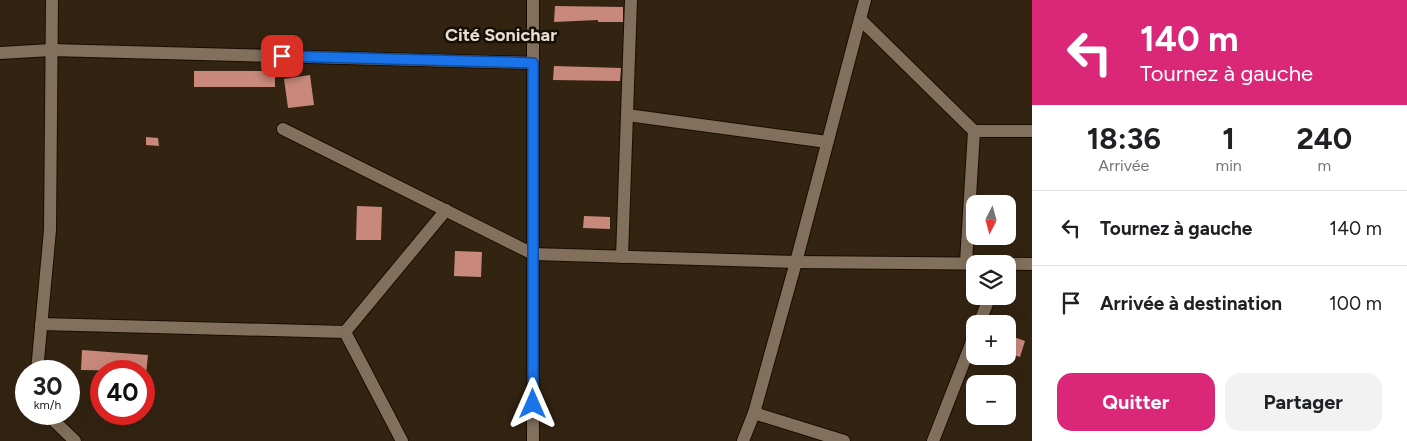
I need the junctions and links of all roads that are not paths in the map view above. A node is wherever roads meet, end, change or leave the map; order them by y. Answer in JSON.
{"nodes":[{"id":1,"x":52,"y":0,"type":"edge"},
{"id":2,"x":533,"y":0,"type":"edge"},
{"id":3,"x":631,"y":0,"type":"edge"},
{"id":4,"x":864,"y":0,"type":"edge"},
{"id":5,"x":860,"y":19,"type":"junction"},
{"id":6,"x":51,"y":50,"type":"junction"},
{"id":7,"x":0,"y":53,"type":"edge"},
{"id":8,"x":533,"y":63,"type":"junction"},
{"id":9,"x":627,"y":115,"type":"junction"},
{"id":10,"x":283,"y":129,"type":"dead end"},
{"id":11,"x":974,"y":130,"type":"junction"},
{"id":12,"x":1032,"y":131,"type":"edge"},
{"id":13,"x":828,"y":142,"type":"junction"},
{"id":14,"x":446,"y":210,"type":"junction"},
{"id":15,"x":533,"y":254,"type":"junction"},
{"id":16,"x":966,"y":255,"type":"edge"},
{"id":17,"x":622,"y":257,"type":"junction"},
{"id":18,"x":796,"y":262,"type":"junction"},
{"id":19,"x":966,"y":263,"type":"edge"},
{"id":20,"x":1016,"y":264,"type":"edge"},
{"id":21,"x":1032,"y":264,"type":"edge"},
{"id":22,"x":42,"y":324,"type":"junction"},
{"id":23,"x":345,"y":332,"type":"junction"},
{"id":24,"x":966,"y":357,"type":"edge"},
{"id":25,"x":38,"y":360,"type":"edge"},
{"id":26,"x":754,"y":413,"type":"junction"},
{"id":27,"x":58,"y":425,"type":"edge"},
{"id":28,"x":75,"y":441,"type":"edge"},
{"id":29,"x":402,"y":441,"type":"edge"},
{"id":30,"x":533,"y":441,"type":"edge"},
{"id":31,"x":743,"y":441,"type":"edge"},
{"id":32,"x":844,"y":441,"type":"edge"},
{"id":33,"x":934,"y":441,"type":"edge"}],
"edges":[{"from":1,"to":6,"type":"street"},
{"from":2,"to":8,"type":"street"},
{"from":3,"to":9,"type":"street"},
{"from":4,"to":5,"type":"street"},
{"from":5,"to":11,"type":"street"},
{"from":5,"to":13,"type":"street"},
{"from":6,"to":7,"type":"street"},
{"from":6,"to":8,"type":"street"},
{"from":6,"to":22,"type":"street"},
{"from":8,"to":15,"type":"street"},
{"from":9,"to":13,"type":"street"},
{"from":9,"to":17,"type":"street"},
{"from":10,"to":14,"type":"street"},
{"from":11,"to":12,"type":"street"},
{"from":11,"to":16,"type":"street"},
{"from":13,"to":18,"type":"street"},
{"from":14,"to":15,"type":"street"},
{"from":14,"to":23,"type":"street"},
{"from":15,"to":17,"type":"street"},
{"from":15,"to":30,"type":"street"},
{"from":17,"to":18,"type":"street"},
{"from":18,"to":19,"type":"street"},
{"from":18,"to":26,"type":"street"},
{"from":20,"to":21,"type":"street"},
{"from":22,"to":23,"type":"street"},
{"from":22,"to":25,"type":"street"},
{"from":23,"to":29,"type":"street"},
{"from":24,"to":33,"type":"street"},
{"from":26,"to":31,"type":"street"},
{"from":26,"to":32,"type":"street"},
{"from":27,"to":28,"type":"street"}]}
